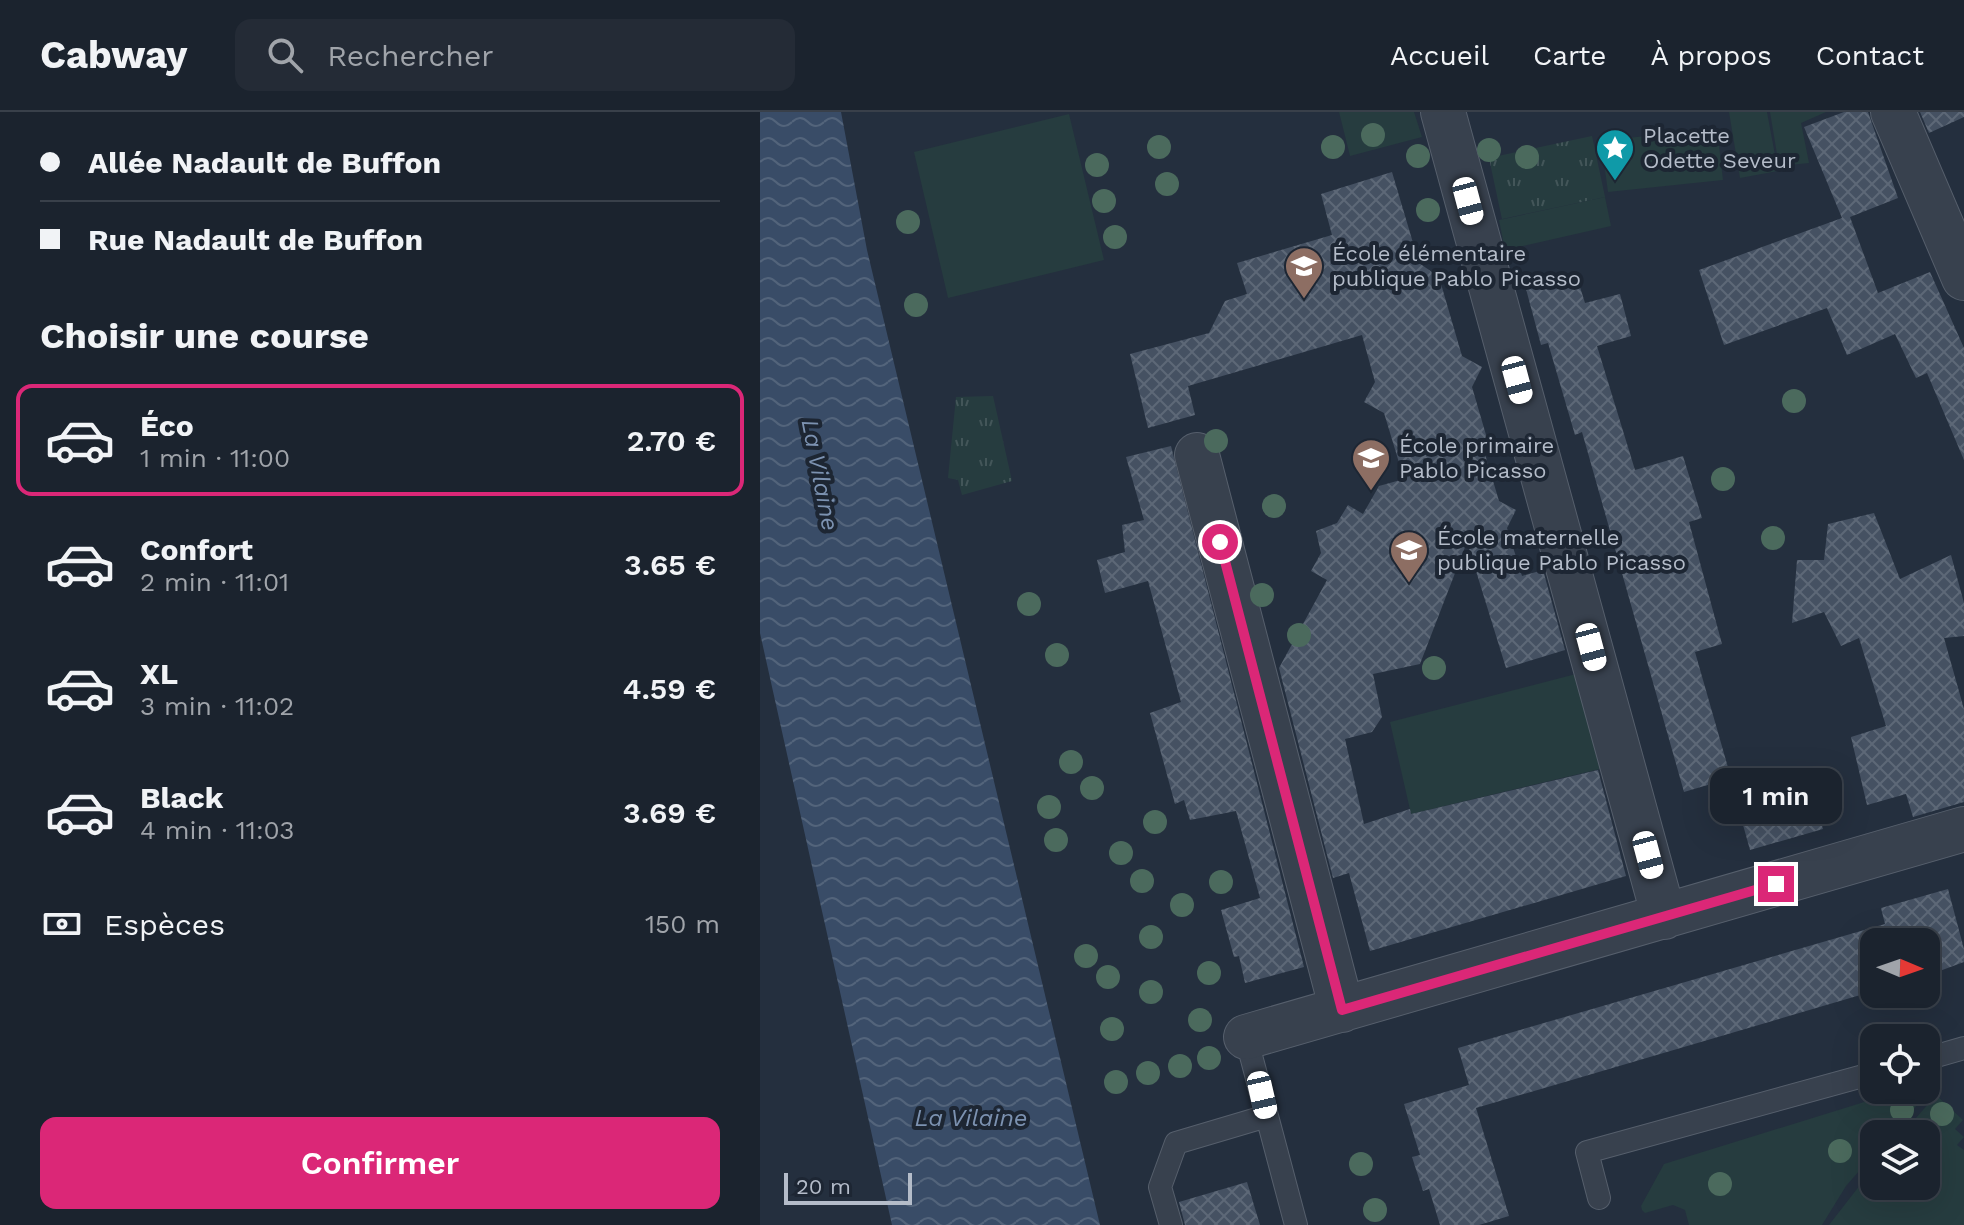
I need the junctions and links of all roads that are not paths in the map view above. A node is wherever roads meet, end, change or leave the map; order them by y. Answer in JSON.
{"nodes":[{"id":1,"x":1443,"y":112,"type":"edge"},
{"id":2,"x":1893,"y":112,"type":"edge"},
{"id":3,"x":1964,"y":278,"type":"edge"},
{"id":4,"x":1197,"y":455,"type":"dead end"},
{"id":5,"x":1961,"y":839,"type":"edge"},
{"id":6,"x":1664,"y":917,"type":"junction"},
{"id":7,"x":1342,"y":1010,"type":"junction"},
{"id":8,"x":1246,"y":1037,"type":"joint"},
{"id":9,"x":1964,"y":1048,"type":"edge"},
{"id":10,"x":1940,"y":1055,"type":"edge"},
{"id":11,"x":1860,"y":1077,"type":"edge"},
{"id":12,"x":1267,"y":1116,"type":"junction"},
{"id":13,"x":1599,"y":1198,"type":"dead end"},
{"id":14,"x":1171,"y":1225,"type":"edge"},
{"id":15,"x":1296,"y":1225,"type":"edge"}],
"edges":[{"from":1,"to":6,"type":"street"},
{"from":2,"to":3,"type":"street"},
{"from":4,"to":7,"type":"street"},
{"from":5,"to":6,"type":"street"},
{"from":6,"to":7,"type":"street"},
{"from":7,"to":8,"type":"street"},
{"from":8,"to":12,"type":"lane"},
{"from":9,"to":10,"type":"lane"},
{"from":11,"to":13,"type":"lane"},
{"from":12,"to":14,"type":"lane"},
{"from":12,"to":15,"type":"lane"}]}
